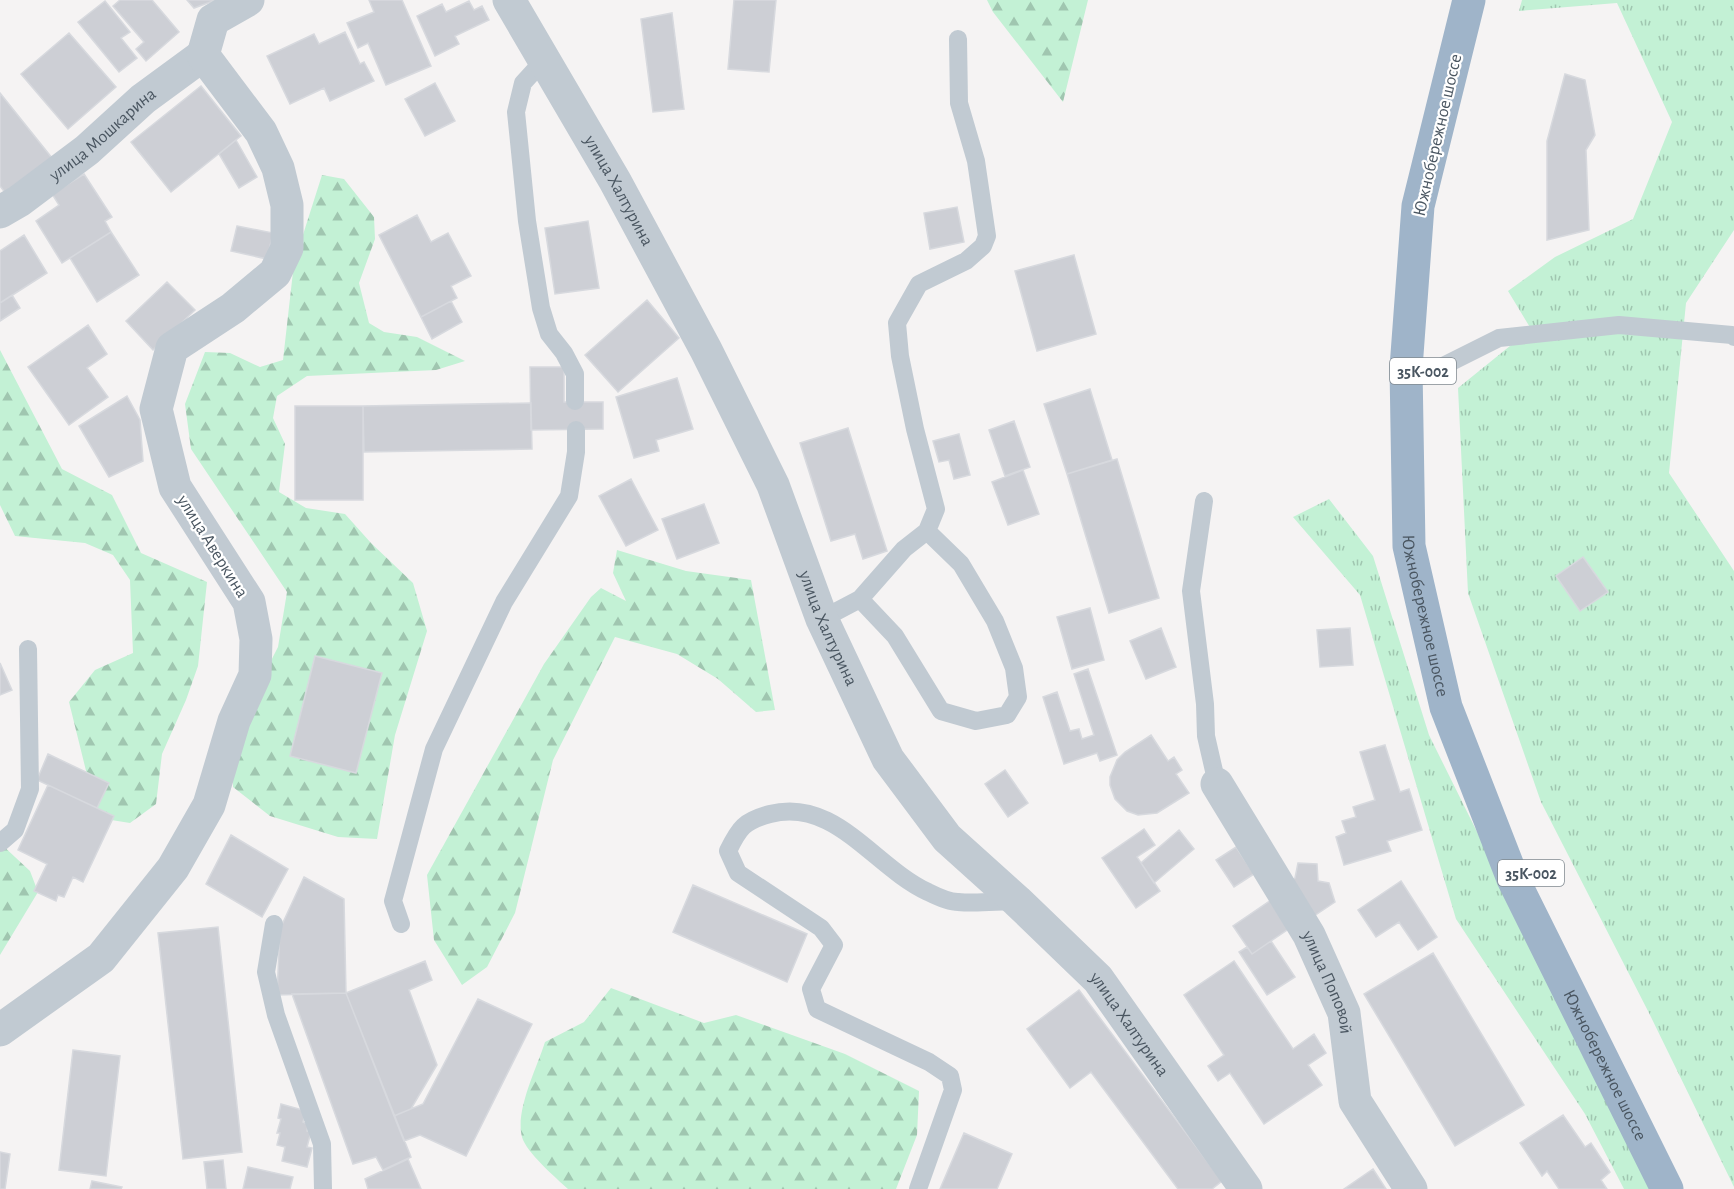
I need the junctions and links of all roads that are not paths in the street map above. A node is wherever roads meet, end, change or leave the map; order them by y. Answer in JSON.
{"nodes":[{"id":1,"x":248,"y":0,"type":"edge"},
{"id":2,"x":509,"y":0,"type":"edge"},
{"id":3,"x":1469,"y":0,"type":"edge"},
{"id":4,"x":1490,"y":0,"type":"edge"},
{"id":5,"x":958,"y":39,"type":"dead end"},
{"id":6,"x":203,"y":56,"type":"junction"},
{"id":7,"x":544,"y":60,"type":"junction"},
{"id":8,"x":0,"y":212,"type":"edge"},
{"id":9,"x":1734,"y":337,"type":"edge"},
{"id":10,"x":1423,"y":376,"type":"junction"},
{"id":11,"x":575,"y":402,"type":"dead end"},
{"id":12,"x":576,"y":430,"type":"dead end"},
{"id":13,"x":1204,"y":501,"type":"dead end"},
{"id":14,"x":927,"y":531,"type":"junction"},
{"id":15,"x":860,"y":599,"type":"junction"},
{"id":16,"x":822,"y":619,"type":"junction"},
{"id":17,"x":28,"y":649,"type":"dead end"},
{"id":18,"x":1217,"y":784,"type":"joint"},
{"id":19,"x":0,"y":843,"type":"edge"},
{"id":20,"x":1017,"y":901,"type":"junction"},
{"id":21,"x":274,"y":924,"type":"dead end"},
{"id":22,"x":401,"y":924,"type":"dead end"},
{"id":23,"x":0,"y":1030,"type":"edge"},
{"id":24,"x":323,"y":1189,"type":"edge"},
{"id":25,"x":918,"y":1189,"type":"edge"},
{"id":26,"x":1246,"y":1189,"type":"edge"},
{"id":27,"x":1411,"y":1189,"type":"edge"},
{"id":28,"x":1667,"y":1189,"type":"edge"},
{"id":29,"x":1686,"y":1189,"type":"edge"}],
"edges":[{"from":1,"to":6,"type":"street"},
{"from":2,"to":7,"type":"street","name":"улица Халтурина"},
{"from":3,"to":28,"type":"highway","name":"Южнобережное шоссе","number":"35К-002"},
{"from":4,"to":10,"type":"highway","name":"Южнобережное шоссе","number":"35К-002"},
{"from":5,"to":14,"type":"lane"},
{"from":6,"to":8,"type":"street","name":"улица Мошкарина"},
{"from":6,"to":23,"type":"street","name":"улица Аверкина"},
{"from":7,"to":11,"type":"lane"},
{"from":7,"to":16,"type":"street","name":"улица Халтурина"},
{"from":9,"to":10,"type":"lane"},
{"from":10,"to":29,"type":"highway","name":"Южнобережное шоссе","number":"35К-002"},
{"from":12,"to":22,"type":"lane"},
{"from":13,"to":18,"type":"lane"},
{"from":14,"to":15,"type":"lane"},
{"from":14,"to":15,"type":"lane"},
{"from":15,"to":16,"type":"lane"},
{"from":16,"to":20,"type":"street","name":"улица Халтурина"},
{"from":17,"to":19,"type":"lane"},
{"from":18,"to":27,"type":"street","name":"улица Поповой"},
{"from":20,"to":25,"type":"lane"},
{"from":20,"to":26,"type":"street","name":"улица Халтурина"},
{"from":21,"to":24,"type":"lane"}]}
